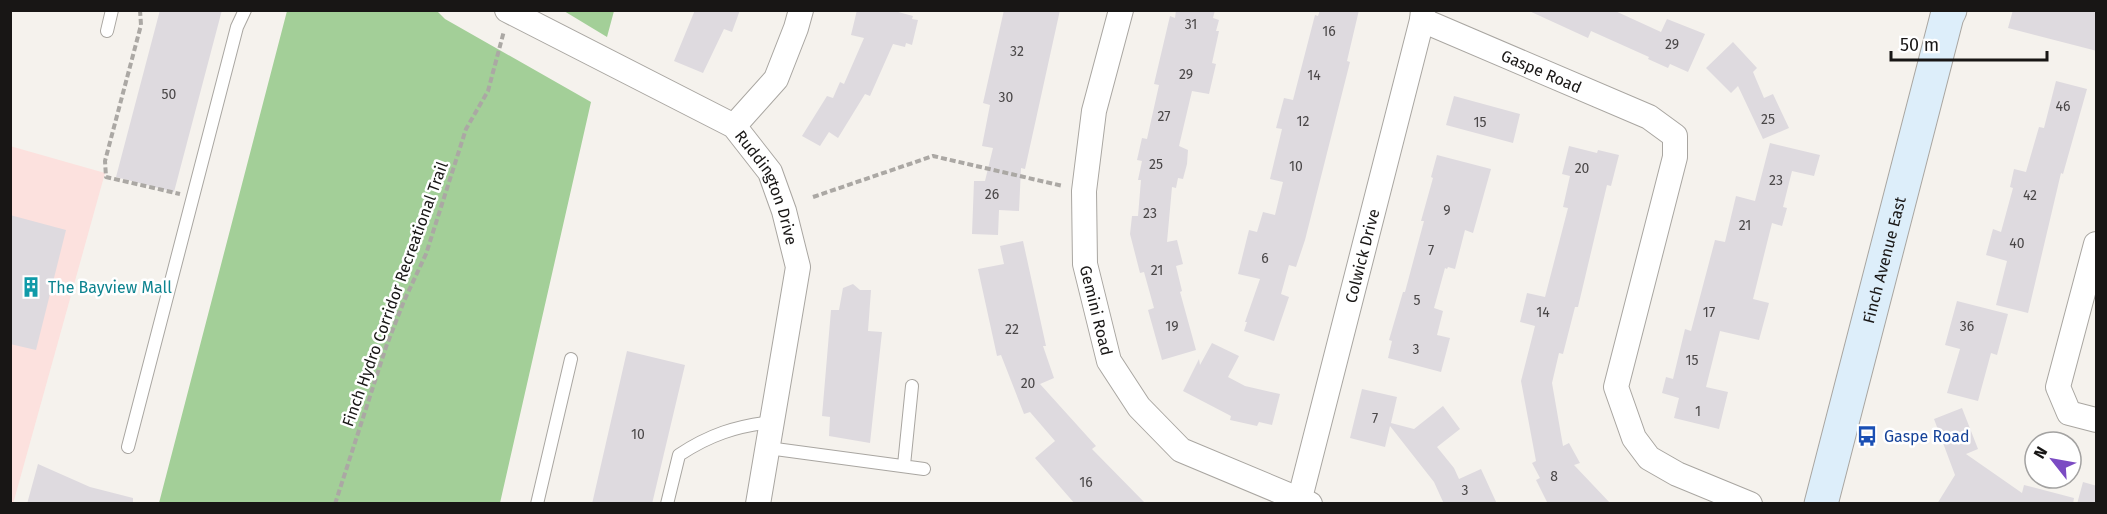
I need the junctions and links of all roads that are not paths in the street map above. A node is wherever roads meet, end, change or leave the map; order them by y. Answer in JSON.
{"nodes":[{"id":1,"x":112,"y":10,"type":"edge"},
{"id":2,"x":245,"y":10,"type":"edge"},
{"id":3,"x":801,"y":10,"type":"edge"},
{"id":4,"x":1121,"y":10,"type":"edge"},
{"id":5,"x":1948,"y":12,"type":"edge"},
{"id":6,"x":1423,"y":15,"type":"edge"},
{"id":7,"x":506,"y":19,"type":"edge"},
{"id":8,"x":107,"y":31,"type":"dead end"},
{"id":9,"x":734,"y":126,"type":"junction"},
{"id":10,"x":2097,"y":244,"type":"edge"},
{"id":11,"x":572,"y":359,"type":"dead end"},
{"id":12,"x":912,"y":386,"type":"dead end"},
{"id":13,"x":2097,"y":420,"type":"edge"},
{"id":14,"x":772,"y":422,"type":"junction"},
{"id":15,"x":128,"y":447,"type":"dead end"},
{"id":16,"x":768,"y":448,"type":"junction"},
{"id":17,"x":904,"y":465,"type":"junction"},
{"id":18,"x":924,"y":469,"type":"dead end"},
{"id":19,"x":1305,"y":501,"type":"edge"},
{"id":20,"x":537,"y":504,"type":"edge"},
{"id":21,"x":667,"y":504,"type":"edge"},
{"id":22,"x":758,"y":504,"type":"edge"},
{"id":23,"x":1750,"y":504,"type":"edge"},
{"id":24,"x":1821,"y":504,"type":"edge"}],
"edges":[{"from":1,"to":8,"type":"lane"},
{"from":2,"to":15,"type":"lane"},
{"from":3,"to":9,"type":"street"},
{"from":4,"to":19,"type":"street","name":"Gemini Road"},
{"from":5,"to":24,"type":"main road","name":"Finch Avenue East"},
{"from":6,"to":19,"type":"street","name":"Colwick Drive"},
{"from":6,"to":23,"type":"street","name":"Gaspe Road"},
{"from":7,"to":9,"type":"street","name":"Ruddington Drive"},
{"from":9,"to":14,"type":"street","name":"Ruddington Drive"},
{"from":10,"to":13,"type":"street"},
{"from":11,"to":20,"type":"lane"},
{"from":12,"to":17,"type":"lane"},
{"from":14,"to":16,"type":"street","name":"Ruddington Drive"},
{"from":14,"to":21,"type":"lane"},
{"from":16,"to":17,"type":"lane"},
{"from":16,"to":22,"type":"street","name":"Ruddington Drive"},
{"from":17,"to":18,"type":"lane"}]}
